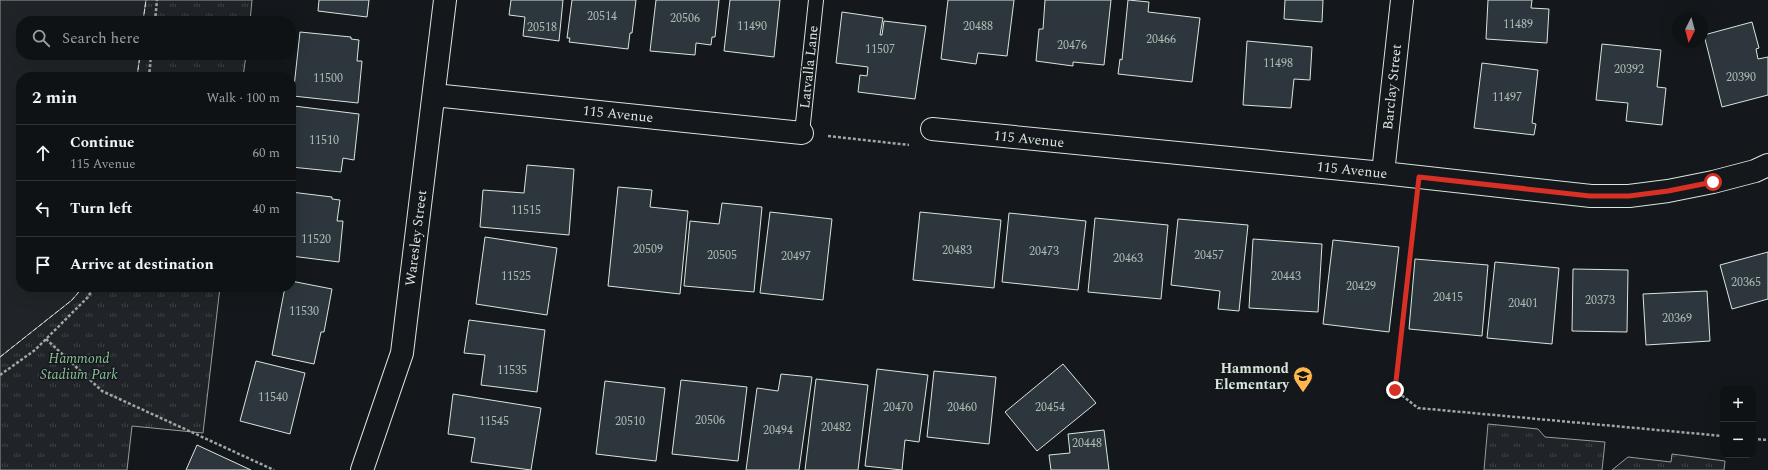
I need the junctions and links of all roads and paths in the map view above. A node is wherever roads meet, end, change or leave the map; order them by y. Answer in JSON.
{"nodes":[{"id":1,"x":157,"y":0,"type":"edge"},
{"id":2,"x":445,"y":0,"type":"edge"},
{"id":3,"x":816,"y":0,"type":"edge"},
{"id":4,"x":1402,"y":0,"type":"edge"},
{"id":5,"x":155,"y":16,"type":"edge"},
{"id":6,"x":151,"y":60,"type":"edge"},
{"id":7,"x":149,"y":72,"type":"edge"},
{"id":8,"x":434,"y":95,"type":"junction"},
{"id":9,"x":932,"y":129,"type":"joint"},
{"id":10,"x":802,"y":133,"type":"junction"},
{"id":11,"x":1768,"y":165,"type":"edge"},
{"id":12,"x":1383,"y":173,"type":"junction"},
{"id":13,"x":1419,"y":177,"type":"junction"},
{"id":14,"x":91,"y":292,"type":"edge"},
{"id":15,"x":46,"y":339,"type":"junction"},
{"id":16,"x":0,"y":375,"type":"edge"},
{"id":17,"x":1720,"y":436,"type":"edge"},
{"id":18,"x":1756,"y":439,"type":"edge"},
{"id":19,"x":1768,"y":440,"type":"edge"},
{"id":20,"x":274,"y":470,"type":"edge"},
{"id":21,"x":362,"y":470,"type":"edge"}],
"edges":[{"from":1,"to":5,"type":"path"},
{"from":2,"to":8,"type":"street","name":"Waresley Street"},
{"from":3,"to":10,"type":"lane","name":"Latvalla Lane"},
{"from":4,"to":12,"type":"street","name":"Barclay Street"},
{"from":6,"to":7,"type":"path"},
{"from":8,"to":10,"type":"street","name":"115 Avenue"},
{"from":8,"to":21,"type":"street","name":"Waresley Street"},
{"from":9,"to":10,"type":"path"},
{"from":9,"to":12,"type":"street","name":"115 Avenue"},
{"from":11,"to":13,"type":"street","name":"115 Avenue"},
{"from":12,"to":13,"type":"street","name":"115 Avenue"},
{"from":13,"to":17,"type":"path"},
{"from":14,"to":15,"type":"path"},
{"from":15,"to":16,"type":"path"},
{"from":15,"to":20,"type":"path"},
{"from":18,"to":19,"type":"path"}]}
